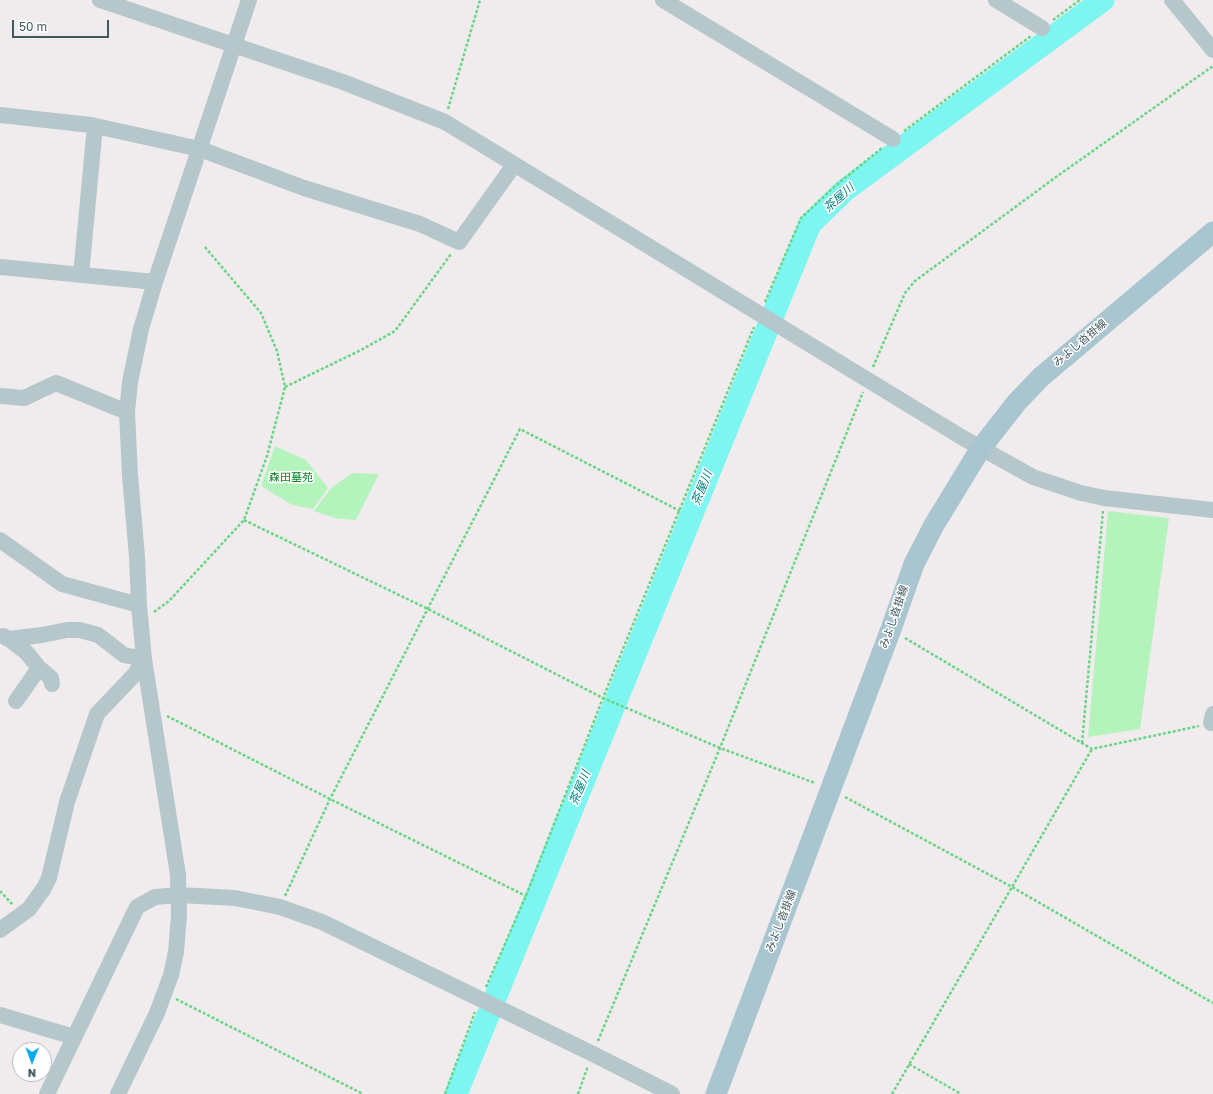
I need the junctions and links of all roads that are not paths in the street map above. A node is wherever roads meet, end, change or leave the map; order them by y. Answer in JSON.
{"nodes":[{"id":1,"x":100,"y":0,"type":"edge"},
{"id":2,"x":249,"y":0,"type":"edge"},
{"id":3,"x":663,"y":0,"type":"edge"},
{"id":4,"x":996,"y":0,"type":"edge"},
{"id":5,"x":1172,"y":0,"type":"edge"},
{"id":6,"x":1042,"y":28,"type":"road end"},
{"id":7,"x":235,"y":45,"type":"junction"},
{"id":8,"x":1213,"y":50,"type":"edge"},
{"id":9,"x":0,"y":115,"type":"edge"},
{"id":10,"x":94,"y":126,"type":"junction"},
{"id":11,"x":893,"y":139,"type":"road end"},
{"id":12,"x":200,"y":149,"type":"junction"},
{"id":13,"x":514,"y":165,"type":"junction"},
{"id":14,"x":1213,"y":232,"type":"edge"},
{"id":15,"x":0,"y":268,"type":"edge"},
{"id":16,"x":81,"y":275,"type":"junction"},
{"id":17,"x":155,"y":282,"type":"junction"},
{"id":18,"x":0,"y":396,"type":"edge"},
{"id":19,"x":127,"y":412,"type":"junction"},
{"id":20,"x":981,"y":448,"type":"junction"},
{"id":21,"x":1213,"y":510,"type":"edge"},
{"id":22,"x":0,"y":540,"type":"edge"},
{"id":23,"x":139,"y":605,"type":"junction"},
{"id":24,"x":4,"y":637,"type":"edge"},
{"id":25,"x":144,"y":659,"type":"junction"},
{"id":26,"x":39,"y":668,"type":"junction"},
{"id":27,"x":52,"y":684,"type":"dead end"},
{"id":28,"x":16,"y":701,"type":"dead end"},
{"id":29,"x":179,"y":895,"type":"junction"},
{"id":30,"x":0,"y":930,"type":"edge"},
{"id":31,"x":0,"y":1015,"type":"edge"},
{"id":32,"x":74,"y":1037,"type":"junction"},
{"id":33,"x":47,"y":1094,"type":"edge"},
{"id":34,"x":118,"y":1094,"type":"edge"},
{"id":35,"x":672,"y":1094,"type":"edge"},
{"id":36,"x":716,"y":1094,"type":"edge"}],
"edges":[{"from":1,"to":7,"type":"street"},
{"from":2,"to":7,"type":"street"},
{"from":3,"to":11,"type":"street"},
{"from":4,"to":6,"type":"street"},
{"from":5,"to":8,"type":"street"},
{"from":7,"to":12,"type":"street"},
{"from":7,"to":13,"type":"street"},
{"from":9,"to":10,"type":"street"},
{"from":10,"to":12,"type":"street"},
{"from":10,"to":16,"type":"street"},
{"from":12,"to":13,"type":"street"},
{"from":12,"to":17,"type":"street"},
{"from":13,"to":20,"type":"street"},
{"from":14,"to":20,"type":"main road","name":"みよし沓掛線"},
{"from":15,"to":16,"type":"street"},
{"from":16,"to":17,"type":"street"},
{"from":17,"to":19,"type":"street"},
{"from":18,"to":19,"type":"street"},
{"from":19,"to":23,"type":"street"},
{"from":20,"to":21,"type":"street"},
{"from":20,"to":36,"type":"main road","name":"みよし沓掛線"},
{"from":22,"to":23,"type":"street"},
{"from":23,"to":25,"type":"street"},
{"from":24,"to":25,"type":"street"},
{"from":24,"to":26,"type":"street"},
{"from":25,"to":29,"type":"street"},
{"from":25,"to":30,"type":"street"},
{"from":26,"to":27,"type":"street"},
{"from":26,"to":28,"type":"street"},
{"from":29,"to":32,"type":"street"},
{"from":29,"to":34,"type":"street"},
{"from":29,"to":35,"type":"street"},
{"from":31,"to":32,"type":"street"},
{"from":32,"to":33,"type":"street"}]}
